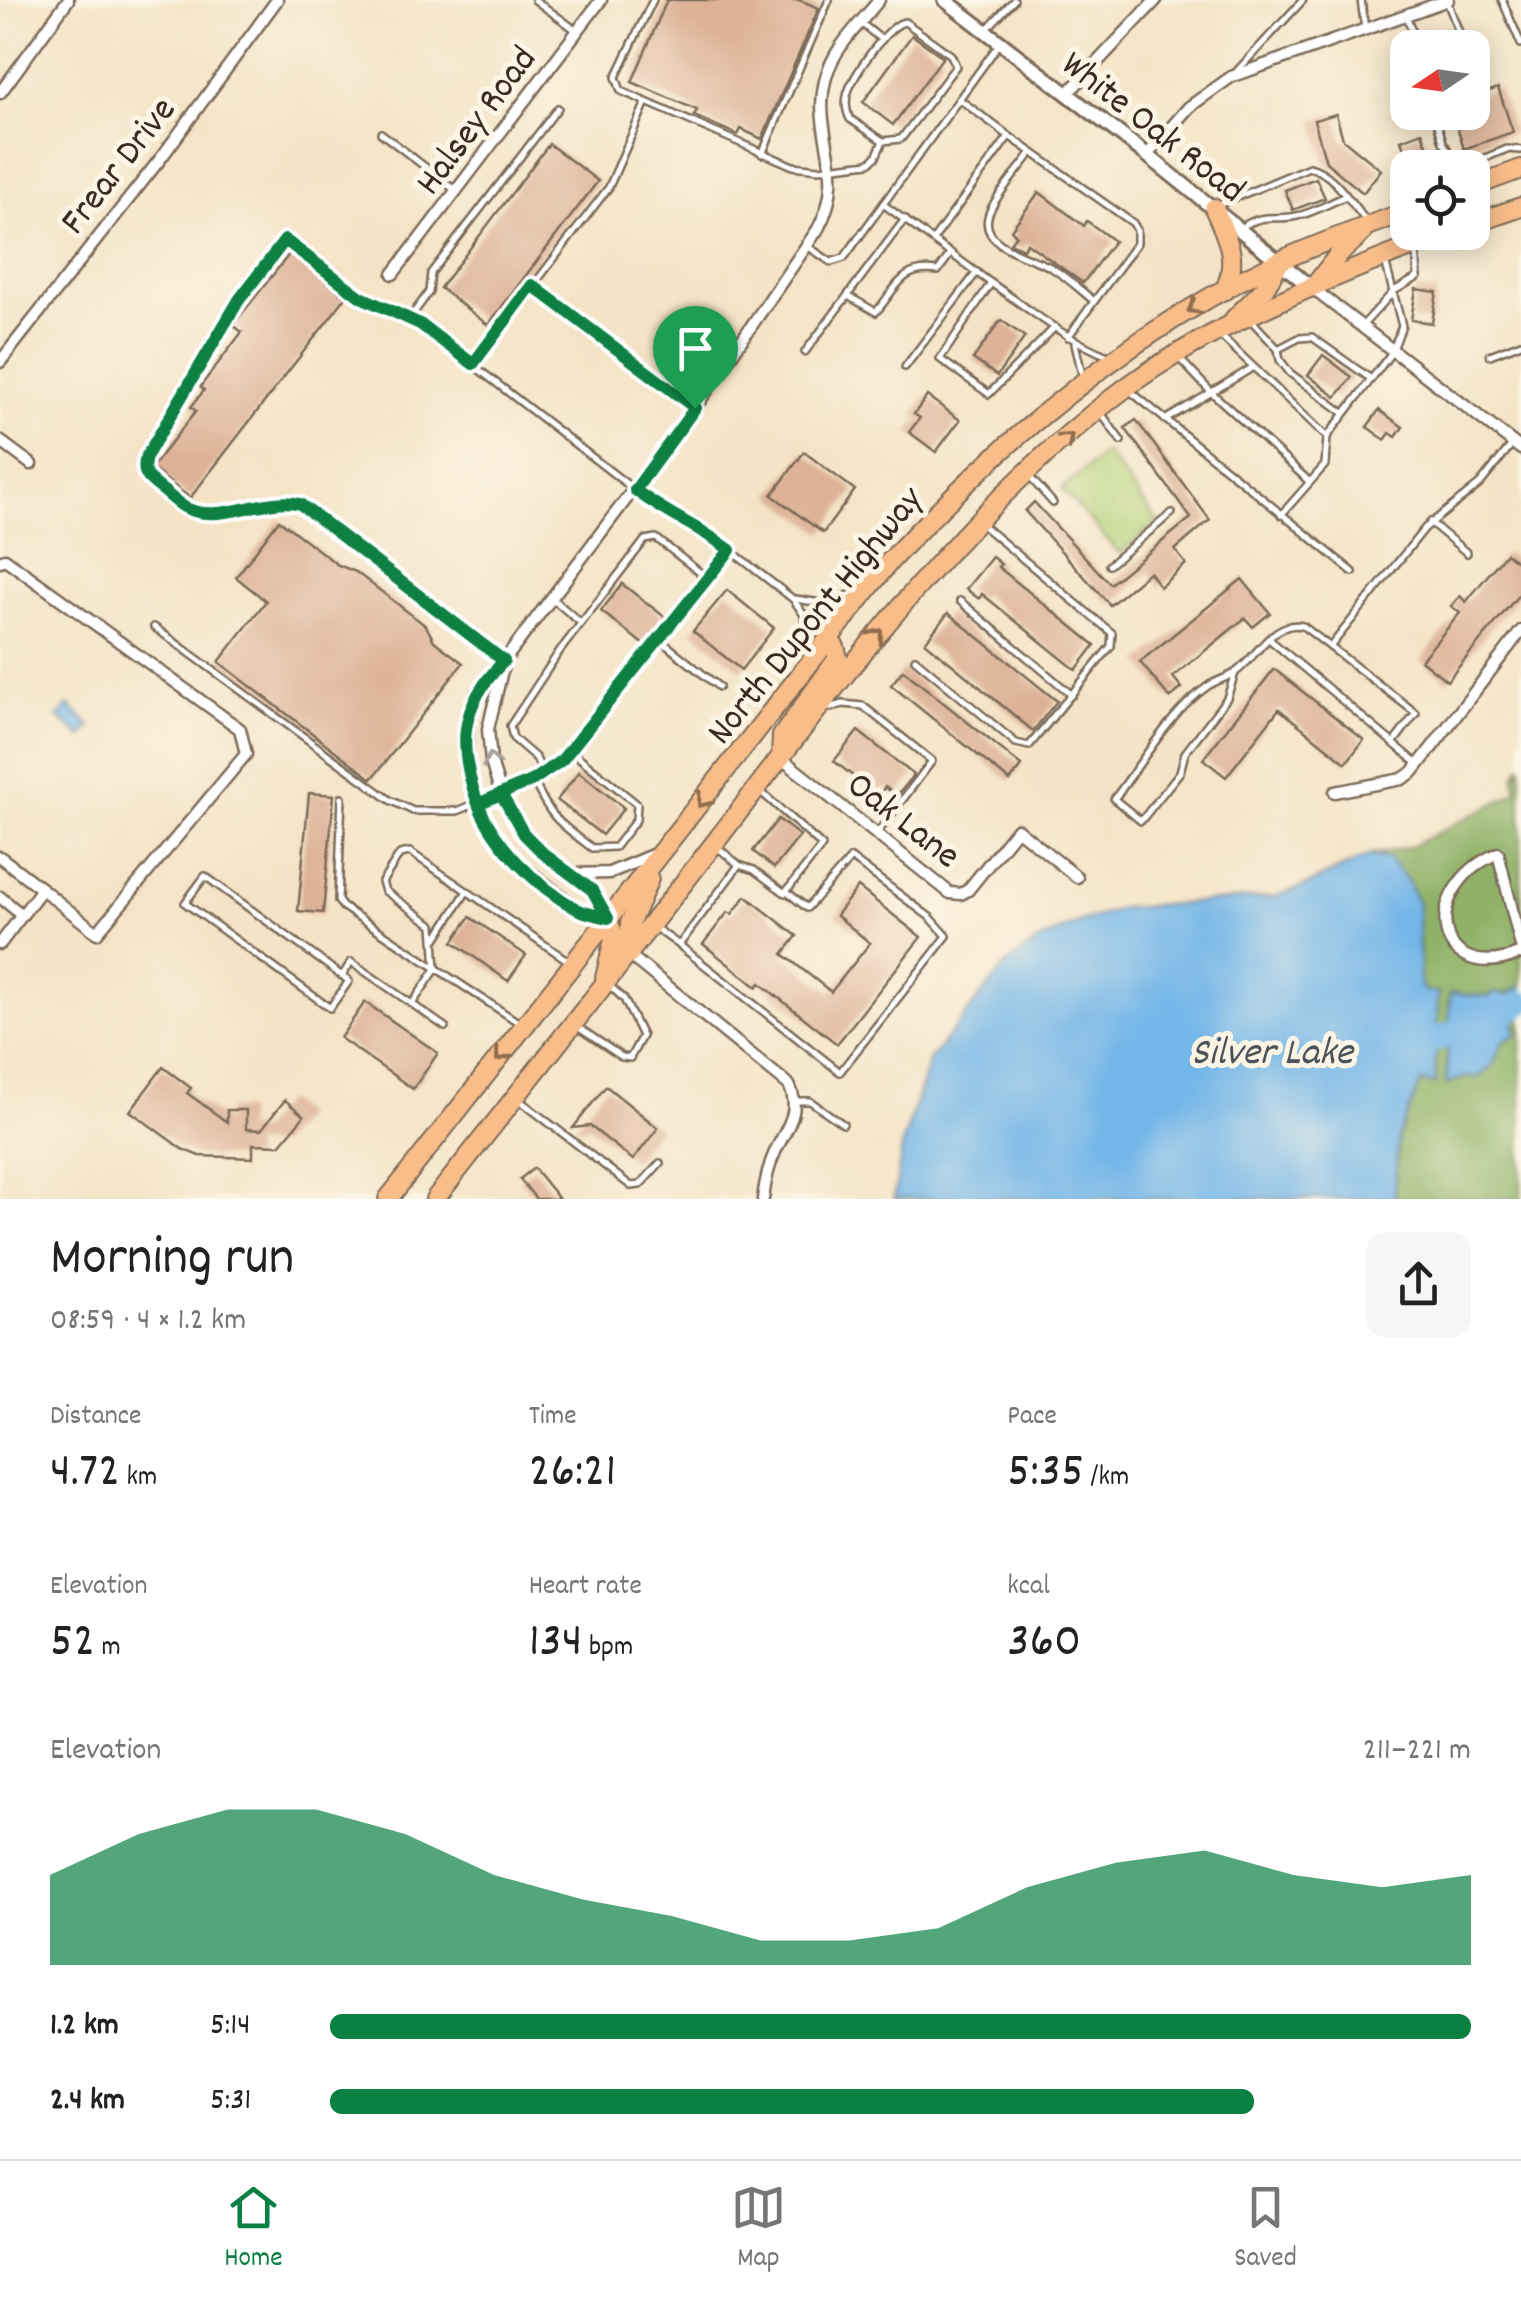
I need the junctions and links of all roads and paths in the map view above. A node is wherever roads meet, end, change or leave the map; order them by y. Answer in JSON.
{"nodes":[{"id":1,"x":68,"y":0,"type":"edge"},
{"id":2,"x":277,"y":0,"type":"edge"},
{"id":3,"x":535,"y":0,"type":"edge"},
{"id":4,"x":602,"y":0,"type":"edge"},
{"id":5,"x":653,"y":0,"type":"edge"},
{"id":6,"x":829,"y":0,"type":"edge"},
{"id":7,"x":879,"y":0,"type":"edge"},
{"id":8,"x":945,"y":0,"type":"edge"},
{"id":9,"x":1014,"y":0,"type":"edge"},
{"id":10,"x":1156,"y":0,"type":"edge"},
{"id":11,"x":1303,"y":0,"type":"edge"},
{"id":12,"x":1361,"y":0,"type":"edge"},
{"id":13,"x":1448,"y":0,"type":"edge"},
{"id":14,"x":1502,"y":0,"type":"edge"},
{"id":15,"x":1406,"y":15,"type":"junction"},
{"id":16,"x":861,"y":22,"type":"junction"},
{"id":17,"x":1365,"y":29,"type":"junction"},
{"id":18,"x":1412,"y":30,"type":"edge"},
{"id":19,"x":1459,"y":30,"type":"edge"},
{"id":20,"x":578,"y":31,"type":"junction"},
{"id":21,"x":985,"y":31,"type":"junction"},
{"id":22,"x":882,"y":40,"type":"junction"},
{"id":23,"x":1000,"y":42,"type":"junction"},
{"id":24,"x":1521,"y":44,"type":"edge"},
{"id":25,"x":1231,"y":77,"type":"junction"},
{"id":26,"x":1068,"y":92,"type":"junction"},
{"id":27,"x":0,"y":93,"type":"edge"},
{"id":28,"x":959,"y":100,"type":"junction"},
{"id":29,"x":646,"y":102,"type":"junction"},
{"id":30,"x":558,"y":108,"type":"dead end"},
{"id":31,"x":381,"y":133,"type":"dead end"},
{"id":32,"x":1008,"y":136,"type":"junction"},
{"id":33,"x":884,"y":141,"type":"junction"},
{"id":34,"x":1521,"y":150,"type":"edge"},
{"id":35,"x":1032,"y":152,"type":"junction"},
{"id":36,"x":762,"y":154,"type":"junction"},
{"id":37,"x":1148,"y":155,"type":"junction"},
{"id":38,"x":1490,"y":156,"type":"edge"},
{"id":39,"x":833,"y":167,"type":"junction"},
{"id":40,"x":1521,"y":169,"type":"edge"},
{"id":41,"x":1490,"y":180,"type":"edge"},
{"id":42,"x":458,"y":192,"type":"junction"},
{"id":43,"x":1346,"y":197,"type":"junction"},
{"id":44,"x":883,"y":204,"type":"junction"},
{"id":45,"x":1521,"y":207,"type":"edge"},
{"id":46,"x":1214,"y":208,"type":"junction"},
{"id":47,"x":1390,"y":218,"type":"edge"},
{"id":48,"x":1490,"y":218,"type":"edge"},
{"id":49,"x":905,"y":219,"type":"junction"},
{"id":50,"x":1370,"y":226,"type":"junction"},
{"id":51,"x":1240,"y":229,"type":"junction"},
{"id":52,"x":933,"y":240,"type":"junction"},
{"id":53,"x":807,"y":246,"type":"junction"},
{"id":54,"x":1404,"y":250,"type":"edge"},
{"id":55,"x":1416,"y":250,"type":"edge"},
{"id":56,"x":951,"y":253,"type":"junction"},
{"id":57,"x":1384,"y":258,"type":"junction"},
{"id":58,"x":1280,"y":261,"type":"junction"},
{"id":59,"x":977,"y":272,"type":"junction"},
{"id":60,"x":393,"y":274,"type":"dead end"},
{"id":61,"x":992,"y":283,"type":"junction"},
{"id":62,"x":532,"y":285,"type":"junction"},
{"id":63,"x":1313,"y":288,"type":"junction"},
{"id":64,"x":1225,"y":290,"type":"junction"},
{"id":65,"x":1394,"y":291,"type":"junction"},
{"id":66,"x":847,"y":296,"type":"junction"},
{"id":67,"x":1094,"y":300,"type":"junction"},
{"id":68,"x":410,"y":318,"type":"junction"},
{"id":69,"x":1249,"y":318,"type":"junction"},
{"id":70,"x":1055,"y":327,"type":"junction"},
{"id":71,"x":1361,"y":327,"type":"junction"},
{"id":72,"x":1218,"y":334,"type":"junction"},
{"id":73,"x":1068,"y":337,"type":"junction"},
{"id":74,"x":1075,"y":343,"type":"junction"},
{"id":75,"x":1521,"y":344,"type":"edge"},
{"id":76,"x":1278,"y":349,"type":"junction"},
{"id":77,"x":805,"y":352,"type":"dead end"},
{"id":78,"x":1392,"y":352,"type":"junction"},
{"id":79,"x":1490,"y":355,"type":"dead end"},
{"id":80,"x":1178,"y":356,"type":"junction"},
{"id":81,"x":1116,"y":358,"type":"junction"},
{"id":82,"x":0,"y":362,"type":"edge"},
{"id":83,"x":473,"y":364,"type":"junction"},
{"id":84,"x":905,"y":366,"type":"dead end"},
{"id":85,"x":1254,"y":367,"type":"junction"},
{"id":86,"x":1371,"y":380,"type":"junction"},
{"id":87,"x":1084,"y":383,"type":"junction"},
{"id":88,"x":1126,"y":388,"type":"junction"},
{"id":89,"x":1210,"y":391,"type":"junction"},
{"id":90,"x":695,"y":408,"type":"junction"},
{"id":91,"x":1099,"y":410,"type":"junction"},
{"id":92,"x":1345,"y":413,"type":"junction"},
{"id":93,"x":1165,"y":420,"type":"junction"},
{"id":94,"x":1327,"y":436,"type":"junction"},
{"id":95,"x":1122,"y":441,"type":"dead end"},
{"id":96,"x":0,"y":442,"type":"edge"},
{"id":97,"x":1517,"y":446,"type":"edge"},
{"id":98,"x":31,"y":464,"type":"dead end"},
{"id":99,"x":1026,"y":474,"type":"junction"},
{"id":100,"x":1310,"y":482,"type":"junction"},
{"id":101,"x":635,"y":490,"type":"junction"},
{"id":102,"x":1053,"y":503,"type":"dead end"},
{"id":103,"x":1172,"y":513,"type":"dead end"},
{"id":104,"x":1281,"y":516,"type":"junction"},
{"id":105,"x":979,"y":522,"type":"junction"},
{"id":106,"x":1430,"y":522,"type":"junction"},
{"id":107,"x":730,"y":550,"type":"junction"},
{"id":108,"x":1468,"y":553,"type":"dead end"},
{"id":109,"x":0,"y":561,"type":"edge"},
{"id":110,"x":1109,"y":565,"type":"dead end"},
{"id":111,"x":1353,"y":572,"type":"dead end"},
{"id":112,"x":707,"y":578,"type":"junction"},
{"id":113,"x":870,"y":586,"type":"junction"},
{"id":114,"x":551,"y":597,"type":"junction"},
{"id":115,"x":793,"y":598,"type":"junction"},
{"id":116,"x":960,"y":601,"type":"dead end"},
{"id":117,"x":581,"y":623,"type":"junction"},
{"id":118,"x":154,"y":627,"type":"dead end"},
{"id":119,"x":1521,"y":631,"type":"edge"},
{"id":120,"x":659,"y":639,"type":"junction"},
{"id":121,"x":1268,"y":639,"type":"junction"},
{"id":122,"x":828,"y":640,"type":"junction"},
{"id":123,"x":1330,"y":647,"type":"junction"},
{"id":124,"x":915,"y":660,"type":"dead end"},
{"id":125,"x":504,"y":661,"type":"junction"},
{"id":126,"x":806,"y":669,"type":"junction"},
{"id":127,"x":1235,"y":673,"type":"junction"},
{"id":128,"x":719,"y":686,"type":"dead end"},
{"id":129,"x":1072,"y":694,"type":"junction"},
{"id":130,"x":816,"y":713,"type":"junction"},
{"id":131,"x":1394,"y":742,"type":"junction"},
{"id":132,"x":571,"y":752,"type":"junction"},
{"id":133,"x":780,"y":758,"type":"junction"},
{"id":134,"x":1419,"y":765,"type":"junction"},
{"id":135,"x":544,"y":774,"type":"junction"},
{"id":136,"x":533,"y":780,"type":"junction"},
{"id":137,"x":757,"y":789,"type":"junction"},
{"id":138,"x":1334,"y":792,"type":"dead end"},
{"id":139,"x":501,"y":794,"type":"junction"},
{"id":140,"x":342,"y":797,"type":"dead end"},
{"id":141,"x":478,"y":804,"type":"junction"},
{"id":142,"x":876,"y":834,"type":"junction"},
{"id":143,"x":714,"y":844,"type":"junction"},
{"id":144,"x":662,"y":851,"type":"junction"},
{"id":145,"x":0,"y":857,"type":"edge"},
{"id":146,"x":739,"y":865,"type":"junction"},
{"id":147,"x":571,"y":874,"type":"junction"},
{"id":148,"x":1077,"y":877,"type":"dead end"},
{"id":149,"x":42,"y":889,"type":"junction"},
{"id":150,"x":467,"y":891,"type":"junction"},
{"id":151,"x":786,"y":891,"type":"junction"},
{"id":152,"x":0,"y":897,"type":"edge"},
{"id":153,"x":22,"y":915,"type":"junction"},
{"id":154,"x":608,"y":918,"type":"junction"},
{"id":155,"x":652,"y":925,"type":"junction"},
{"id":156,"x":434,"y":942,"type":"junction"},
{"id":157,"x":0,"y":944,"type":"edge"},
{"id":158,"x":679,"y":945,"type":"junction"},
{"id":159,"x":1521,"y":949,"type":"edge"},
{"id":160,"x":629,"y":955,"type":"junction"},
{"id":161,"x":572,"y":964,"type":"junction"},
{"id":162,"x":436,"y":969,"type":"junction"},
{"id":163,"x":342,"y":976,"type":"junction"},
{"id":164,"x":604,"y":986,"type":"junction"},
{"id":165,"x":412,"y":1004,"type":"junction"},
{"id":166,"x":574,"y":1024,"type":"junction"},
{"id":167,"x":524,"y":1026,"type":"junction"},
{"id":168,"x":446,"y":1028,"type":"dead end"},
{"id":169,"x":516,"y":1097,"type":"junction"},
{"id":170,"x":795,"y":1101,"type":"junction"},
{"id":171,"x":843,"y":1124,"type":"dead end"},
{"id":172,"x":660,"y":1163,"type":"dead end"},
{"id":173,"x":388,"y":1199,"type":"edge"},
{"id":174,"x":436,"y":1199,"type":"edge"},
{"id":175,"x":763,"y":1199,"type":"edge"}],
"edges":[{"from":1,"to":27,"type":"street"},
{"from":2,"to":82,"type":"street","name":"Frear Drive"},
{"from":3,"to":20,"type":"lane"},
{"from":4,"to":20,"type":"street","name":"Halsey Road"},
{"from":5,"to":29,"type":"lane"},
{"from":6,"to":36,"type":"lane"},
{"from":7,"to":16,"type":"street"},
{"from":8,"to":21,"type":"street","name":"White Oak Road"},
{"from":9,"to":21,"type":"lane"},
{"from":10,"to":26,"type":"street"},
{"from":11,"to":25,"type":"lane"},
{"from":12,"to":17,"type":"lane"},
{"from":13,"to":15,"type":"street"},
{"from":13,"to":19,"type":"lane"},
{"from":14,"to":24,"type":"lane"},
{"from":15,"to":17,"type":"street"},
{"from":15,"to":18,"type":"lane"},
{"from":16,"to":22,"type":"lane"},
{"from":16,"to":39,"type":"street"},
{"from":17,"to":25,"type":"street"},
{"from":20,"to":42,"type":"street","name":"Halsey Road"},
{"from":21,"to":23,"type":"street","name":"White Oak Road"},
{"from":22,"to":33,"type":"lane"},
{"from":22,"to":33,"type":"lane"},
{"from":23,"to":26,"type":"street","name":"White Oak Road"},
{"from":23,"to":28,"type":"lane"},
{"from":25,"to":37,"type":"street"},
{"from":26,"to":37,"type":"street","name":"White Oak Road"},
{"from":28,"to":32,"type":"lane"},
{"from":28,"to":44,"type":"lane"},
{"from":29,"to":36,"type":"lane"},
{"from":29,"to":62,"type":"lane"},
{"from":30,"to":68,"type":"lane"},
{"from":31,"to":42,"type":"lane"},
{"from":32,"to":35,"type":"lane"},
{"from":32,"to":52,"type":"lane"},
{"from":33,"to":39,"type":"lane"},
{"from":34,"to":38,"type":"lane"},
{"from":35,"to":67,"type":"lane"},
{"from":35,"to":67,"type":"lane"},
{"from":36,"to":39,"type":"lane"},
{"from":37,"to":46,"type":"street","name":"White Oak Road"},
{"from":39,"to":53,"type":"street"},
{"from":40,"to":41,"type":"highway"},
{"from":42,"to":60,"type":"street","name":"Halsey Road"},
{"from":43,"to":46,"type":"lane"},
{"from":43,"to":50,"type":"lane"},
{"from":43,"to":51,"type":"lane"},
{"from":44,"to":49,"type":"lane"},
{"from":44,"to":53,"type":"lane"},
{"from":45,"to":48,"type":"highway"},
{"from":46,"to":51,"type":"street","name":"White Oak Road"},
{"from":46,"to":64,"type":"highway"},
{"from":47,"to":50,"type":"highway","name":"North Dupont Highway"},
{"from":49,"to":52,"type":"lane"},
{"from":49,"to":66,"type":"lane"},
{"from":50,"to":58,"type":"highway","name":"North Dupont Highway"},
{"from":50,"to":63,"type":"highway"},
{"from":51,"to":58,"type":"street","name":"White Oak Road"},
{"from":52,"to":56,"type":"lane"},
{"from":53,"to":90,"type":"street"},
{"from":54,"to":57,"type":"highway","name":"North Dupont Highway"},
{"from":55,"to":65,"type":"lane"},
{"from":56,"to":59,"type":"lane"},
{"from":56,"to":66,"type":"lane"},
{"from":57,"to":63,"type":"highway","name":"North Dupont Highway"},
{"from":57,"to":65,"type":"lane"},
{"from":58,"to":63,"type":"street","name":"White Oak Road"},
{"from":58,"to":64,"type":"highway","name":"North Dupont Highway"},
{"from":58,"to":72,"type":"highway"},
{"from":59,"to":61,"type":"lane"},
{"from":59,"to":84,"type":"lane"},
{"from":61,"to":70,"type":"lane"},
{"from":61,"to":70,"type":"lane"},
{"from":62,"to":83,"type":"lane"},
{"from":62,"to":90,"type":"lane"},
{"from":63,"to":69,"type":"highway","name":"North Dupont Highway"},
{"from":63,"to":71,"type":"street"},
{"from":64,"to":81,"type":"highway","name":"North Dupont Highway","one_way":true},
{"from":65,"to":71,"type":"lane"},
{"from":65,"to":78,"type":"lane"},
{"from":66,"to":77,"type":"lane"},
{"from":67,"to":73,"type":"lane"},
{"from":68,"to":83,"type":"lane"},
{"from":68,"to":125,"type":"lane"},
{"from":69,"to":72,"type":"highway","name":"North Dupont Highway"},
{"from":69,"to":76,"type":"lane"},
{"from":70,"to":73,"type":"lane"},
{"from":71,"to":78,"type":"street"},
{"from":72,"to":80,"type":"highway","name":"North Dupont Highway"},
{"from":72,"to":85,"type":"lane"},
{"from":73,"to":74,"type":"lane"},
{"from":74,"to":81,"type":"lane"},
{"from":74,"to":87,"type":"lane"},
{"from":75,"to":79,"type":"lane"},
{"from":76,"to":86,"type":"lane"},
{"from":76,"to":92,"type":"lane"},
{"from":78,"to":86,"type":"lane"},
{"from":78,"to":97,"type":"street"},
{"from":80,"to":88,"type":"highway","name":"North Dupont Highway"},
{"from":80,"to":89,"type":"lane"},
{"from":81,"to":87,"type":"highway","name":"North Dupont Highway"},
{"from":83,"to":101,"type":"lane"},
{"from":85,"to":89,"type":"lane"},
{"from":85,"to":94,"type":"lane"},
{"from":86,"to":92,"type":"lane"},
{"from":87,"to":113,"type":"highway","name":"North Dupont Highway"},
{"from":88,"to":91,"type":"highway","name":"North Dupont Highway"},
{"from":88,"to":93,"type":"lane"},
{"from":89,"to":93,"type":"lane"},
{"from":89,"to":100,"type":"lane"},
{"from":90,"to":101,"type":"street"},
{"from":91,"to":95,"type":"lane"},
{"from":99,"to":91,"type":"highway","name":"North Dupont Highway","one_way":true},
{"from":92,"to":94,"type":"lane"},
{"from":93,"to":104,"type":"lane"},
{"from":94,"to":100,"type":"lane"},
{"from":96,"to":98,"type":"street"},
{"from":97,"to":106,"type":"lane"},
{"from":99,"to":102,"type":"lane"},
{"from":99,"to":105,"type":"highway","name":"North Dupont Highway"},
{"from":100,"to":104,"type":"lane"},
{"from":101,"to":107,"type":"lane"},
{"from":101,"to":114,"type":"street"},
{"from":103,"to":110,"type":"lane"},
{"from":104,"to":111,"type":"lane"},
{"from":105,"to":129,"type":"lane"},
{"from":130,"to":105,"type":"highway","name":"North Dupont Highway","one_way":true},
{"from":106,"to":108,"type":"lane"},
{"from":106,"to":123,"type":"lane"},
{"from":107,"to":112,"type":"lane"},
{"from":107,"to":115,"type":"lane"},
{"from":109,"to":149,"type":"street"},
{"from":112,"to":117,"type":"lane"},
{"from":112,"to":120,"type":"lane"},
{"from":113,"to":115,"type":"lane"},
{"from":113,"to":122,"type":"highway","name":"North Dupont Highway"},
{"from":114,"to":117,"type":"lane"},
{"from":114,"to":125,"type":"street"},
{"from":115,"to":126,"type":"lane"},
{"from":116,"to":129,"type":"lane"},
{"from":117,"to":135,"type":"lane"},
{"from":118,"to":141,"type":"lane"},
{"from":119,"to":134,"type":"street"},
{"from":120,"to":128,"type":"lane"},
{"from":120,"to":132,"type":"lane"},
{"from":121,"to":123,"type":"lane"},
{"from":121,"to":127,"type":"lane"},
{"from":121,"to":131,"type":"lane"},
{"from":122,"to":126,"type":"highway","name":"North Dupont Highway"},
{"from":122,"to":133,"type":"highway"},
{"from":123,"to":131,"type":"lane"},
{"from":124,"to":129,"type":"lane"},
{"from":139,"to":125,"type":"street","one_way":true},
{"from":125,"to":141,"type":"street"},
{"from":126,"to":144,"type":"highway","name":"North Dupont Highway","one_way":true},
{"from":127,"to":127,"type":"lane"},
{"from":130,"to":133,"type":"highway","name":"North Dupont Highway"},
{"from":130,"to":142,"type":"lane"},
{"from":131,"to":134,"type":"lane"},
{"from":132,"to":135,"type":"lane"},
{"from":132,"to":136,"type":"lane"},
{"from":133,"to":137,"type":"highway","name":"North Dupont Highway"},
{"from":133,"to":142,"type":"street","name":"Oak Lane"},
{"from":134,"to":138,"type":"street"},
{"from":135,"to":136,"type":"lane"},
{"from":136,"to":139,"type":"lane"},
{"from":137,"to":143,"type":"highway","name":"North Dupont Highway"},
{"from":137,"to":151,"type":"lane"},
{"from":139,"to":141,"type":"lane"},
{"from":139,"to":147,"type":"street"},
{"from":140,"to":162,"type":"lane"},
{"from":141,"to":154,"type":"street"},
{"from":142,"to":148,"type":"street","name":"Oak Lane"},
{"from":143,"to":146,"type":"lane"},
{"from":143,"to":155,"type":"highway","name":"North Dupont Highway"},
{"from":144,"to":147,"type":"street"},
{"from":144,"to":154,"type":"highway","name":"North Dupont Highway"},
{"from":144,"to":160,"type":"highway"},
{"from":145,"to":149,"type":"street"},
{"from":146,"to":151,"type":"lane"},
{"from":146,"to":158,"type":"lane"},
{"from":147,"to":154,"type":"street"},
{"from":149,"to":153,"type":"street"},
{"from":150,"to":156,"type":"lane"},
{"from":150,"to":156,"type":"lane"},
{"from":150,"to":161,"type":"lane"},
{"from":151,"to":158,"type":"lane"},
{"from":152,"to":153,"type":"street"},
{"from":153,"to":157,"type":"street"},
{"from":154,"to":161,"type":"highway","name":"North Dupont Highway"},
{"from":154,"to":164,"type":"highway"},
{"from":155,"to":158,"type":"lane"},
{"from":155,"to":160,"type":"highway","name":"North Dupont Highway"},
{"from":156,"to":162,"type":"lane"},
{"from":159,"to":159,"type":"street"},
{"from":160,"to":164,"type":"highway","name":"North Dupont Highway"},
{"from":160,"to":170,"type":"street"},
{"from":161,"to":167,"type":"highway","name":"North Dupont Highway"},
{"from":162,"to":165,"type":"lane"},
{"from":162,"to":167,"type":"lane"},
{"from":163,"to":163,"type":"lane"},
{"from":163,"to":165,"type":"lane"},
{"from":164,"to":166,"type":"highway","name":"North Dupont Highway"},
{"from":164,"to":166,"type":"lane"},
{"from":165,"to":168,"type":"lane"},
{"from":166,"to":169,"type":"highway","name":"North Dupont Highway"},
{"from":167,"to":173,"type":"highway","name":"North Dupont Highway","one_way":true},
{"from":169,"to":172,"type":"lane"},
{"from":169,"to":174,"type":"highway","name":"North Dupont Highway"},
{"from":170,"to":171,"type":"lane"},
{"from":170,"to":175,"type":"street"}]}
